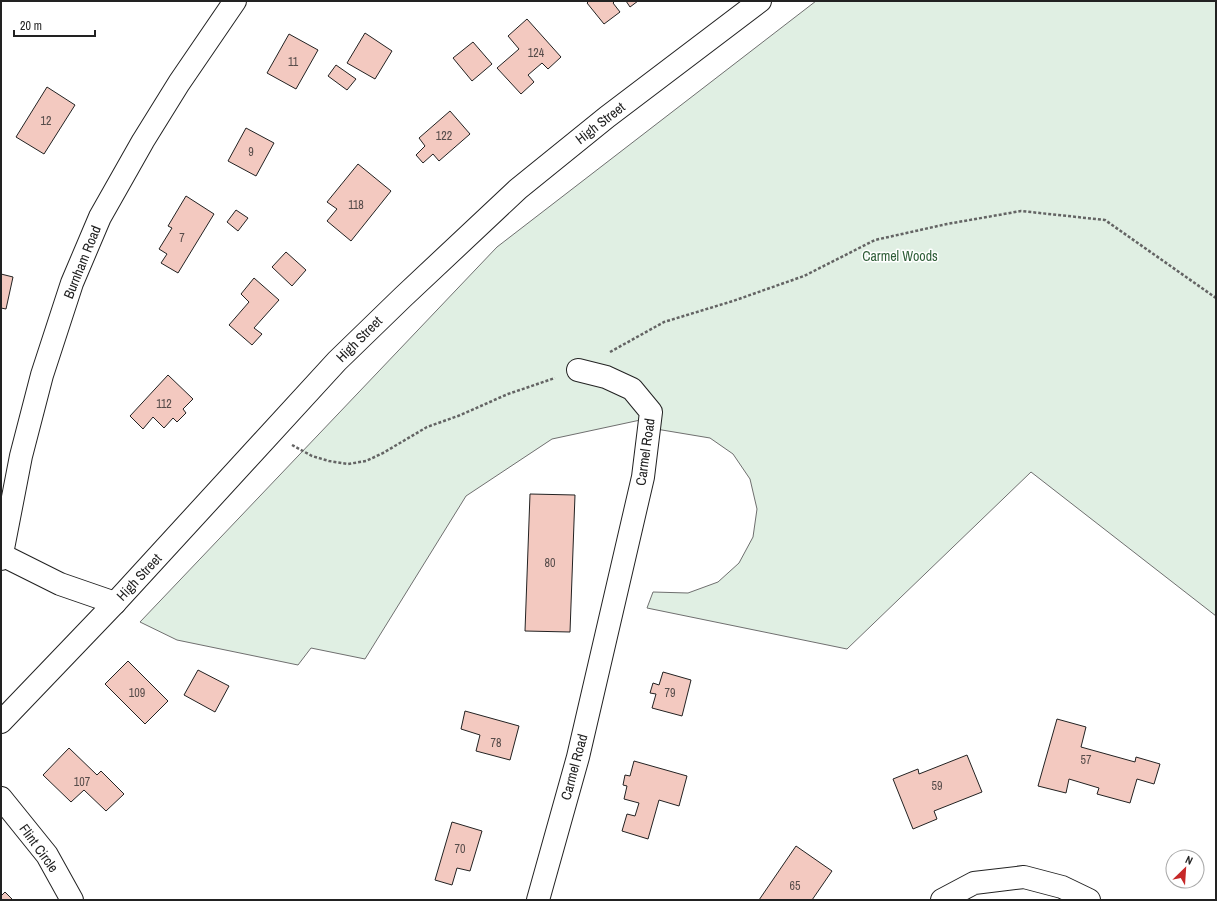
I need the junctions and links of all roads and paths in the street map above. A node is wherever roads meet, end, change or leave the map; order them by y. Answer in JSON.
{"nodes":[{"id":1,"x":235,"y":1,"type":"edge"},
{"id":2,"x":760,"y":1,"type":"edge"},
{"id":3,"x":1216,"y":298,"type":"edge"},
{"id":4,"x":578,"y":370,"type":"junction"},
{"id":5,"x":272,"y":431,"type":"junction"},
{"id":6,"x":1,"y":557,"type":"edge"},
{"id":7,"x":115,"y":603,"type":"junction"},
{"id":8,"x":1,"y":722,"type":"edge"},
{"id":9,"x":1,"y":798,"type":"edge"},
{"id":10,"x":72,"y":900,"type":"edge"},
{"id":11,"x":538,"y":900,"type":"edge"},
{"id":12,"x":942,"y":900,"type":"edge"},
{"id":13,"x":1089,"y":900,"type":"edge"}],
"edges":[{"from":1,"to":6,"type":"street","name":"Burnham Road"},
{"from":2,"to":5,"type":"street","name":"High Street"},
{"from":3,"to":4,"type":"path"},
{"from":4,"to":5,"type":"path"},
{"from":4,"to":11,"type":"street","name":"Carmel Road"},
{"from":5,"to":7,"type":"street","name":"High Street"},
{"from":6,"to":7,"type":"street","name":"Burnham Road"},
{"from":7,"to":8,"type":"street","name":"High Street"},
{"from":9,"to":10,"type":"street","name":"Flint Circle"},
{"from":12,"to":13,"type":"street"}]}
